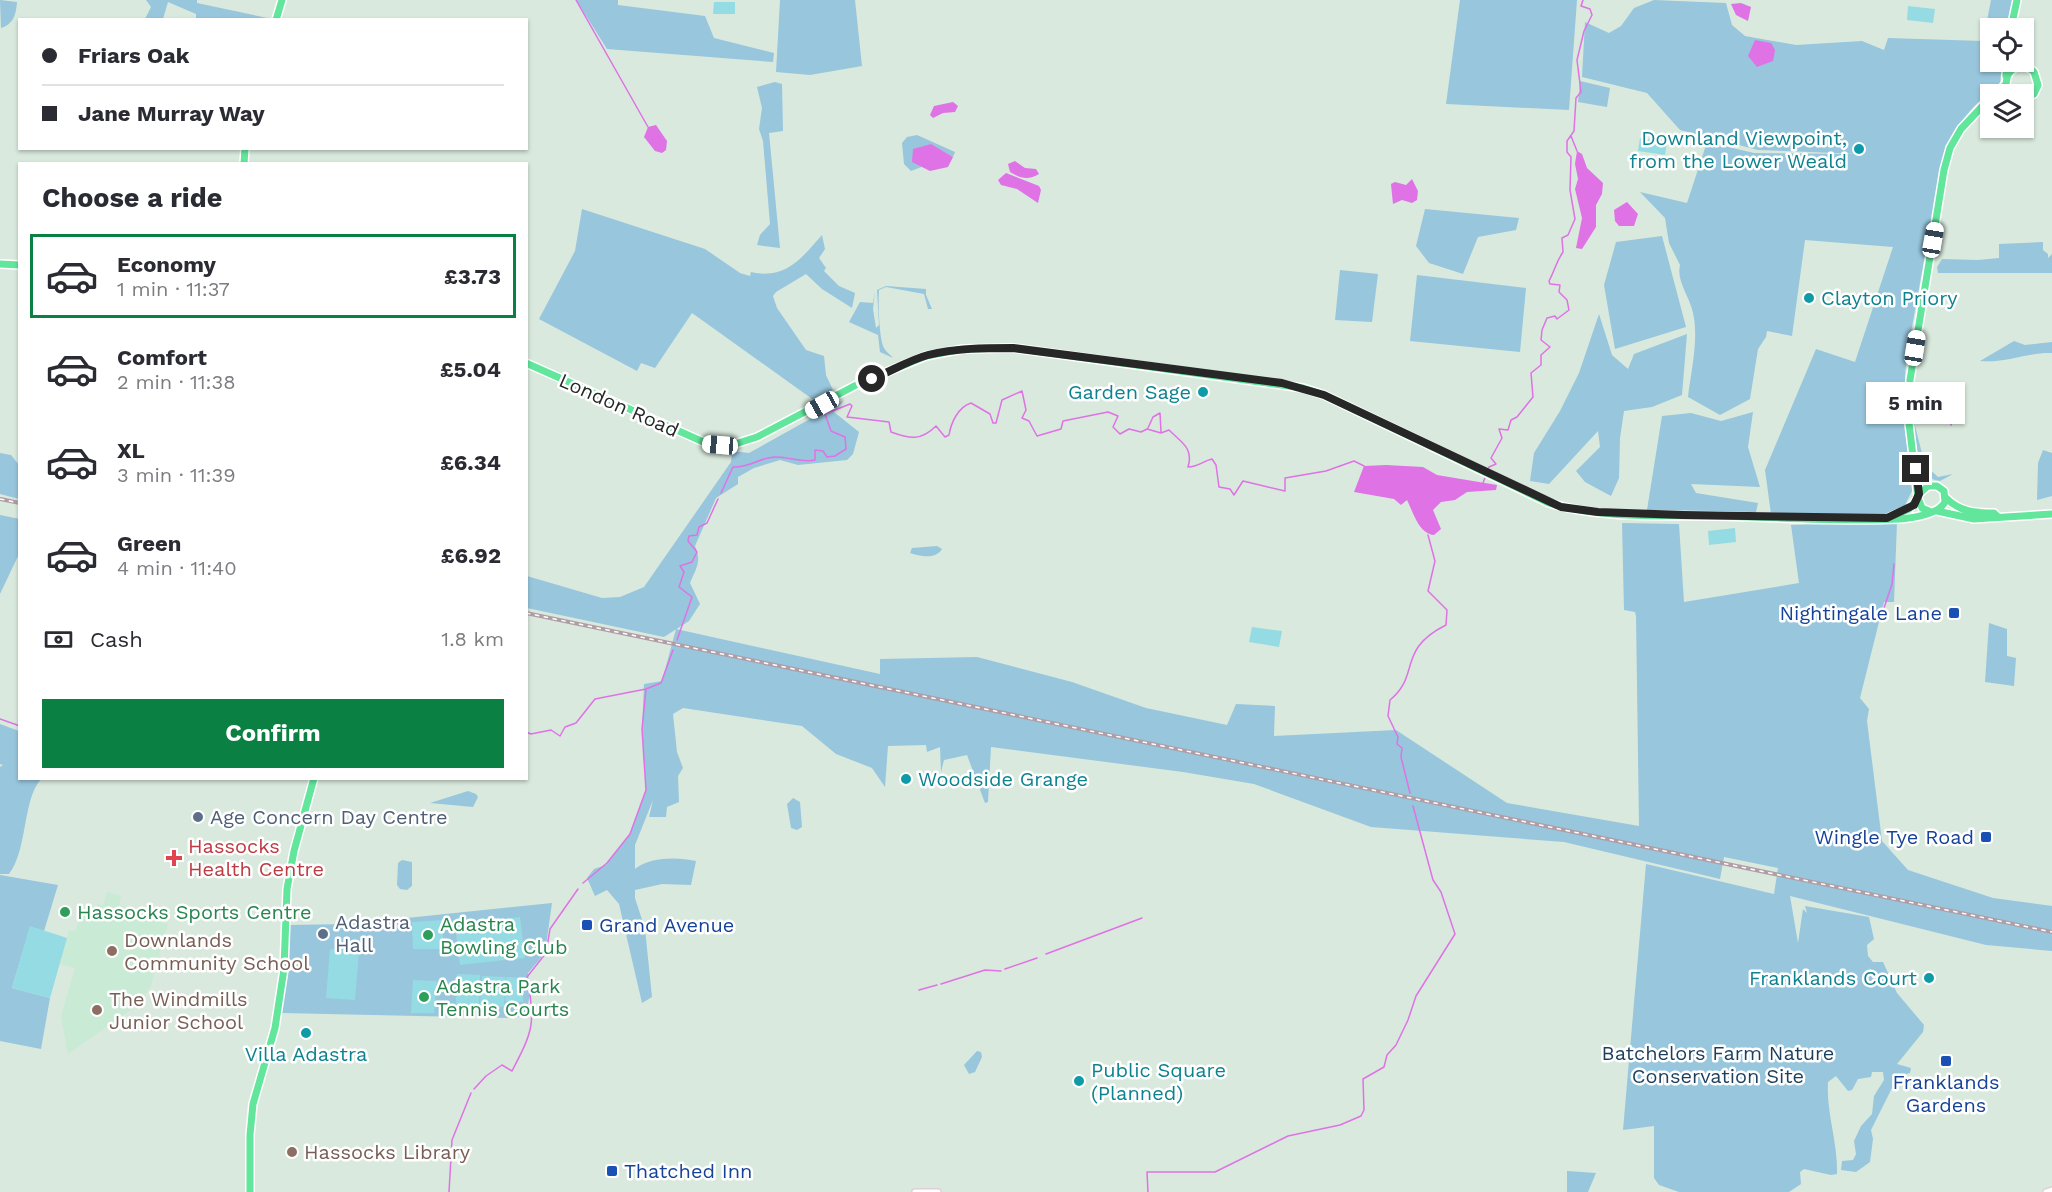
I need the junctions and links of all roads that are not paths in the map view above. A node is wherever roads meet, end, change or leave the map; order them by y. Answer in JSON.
{"nodes":[{"id":1,"x":282,"y":0,"type":"edge"},
{"id":2,"x":2017,"y":0,"type":"edge"},
{"id":3,"x":277,"y":18,"type":"edge"},
{"id":4,"x":2013,"y":18,"type":"edge"},
{"id":5,"x":2006,"y":72,"type":"edge"},
{"id":6,"x":2011,"y":72,"type":"edge"},
{"id":7,"x":2033,"y":72,"type":"edge"},
{"id":8,"x":2006,"y":81,"type":"junction"},
{"id":9,"x":2003,"y":84,"type":"edge"},
{"id":10,"x":2007,"y":84,"type":"edge"},
{"id":11,"x":2034,"y":94,"type":"edge"},
{"id":12,"x":1980,"y":109,"type":"edge"},
{"id":13,"x":0,"y":264,"type":"edge"},
{"id":14,"x":18,"y":265,"type":"edge"},
{"id":15,"x":528,"y":364,"type":"edge"},
{"id":16,"x":1916,"y":469,"type":"junction"},
{"id":17,"x":1932,"y":485,"type":"junction"},
{"id":18,"x":1918,"y":496,"type":"junction"},
{"id":19,"x":1946,"y":498,"type":"junction"},
{"id":20,"x":1934,"y":511,"type":"junction"},
{"id":21,"x":2052,"y":514,"type":"edge"},
{"id":22,"x":1996,"y":516,"type":"junction"},
{"id":23,"x":1887,"y":518,"type":"junction"},
{"id":24,"x":313,"y":780,"type":"edge"},
{"id":25,"x":2052,"y":1190,"type":"edge"},
{"id":26,"x":250,"y":1192,"type":"edge"},
{"id":27,"x":915,"y":1192,"type":"edge"},
{"id":28,"x":938,"y":1192,"type":"edge"},
{"id":29,"x":2046,"y":1192,"type":"edge"}],
"edges":[{"from":1,"to":3,"type":"main road"},
{"from":2,"to":4,"type":"main road"},
{"from":5,"to":8,"type":"main road"},
{"from":6,"to":8,"type":"main road"},
{"from":7,"to":11,"type":"main road"},
{"from":8,"to":9,"type":"main road"},
{"from":8,"to":10,"type":"main road"},
{"from":12,"to":16,"type":"main road"},
{"from":13,"to":14,"type":"main road"},
{"from":15,"to":23,"type":"main road","name":"London Road"},
{"from":16,"to":17,"type":"main road"},
{"from":16,"to":18,"type":"main road"},
{"from":17,"to":18,"type":"main road","name":"London Road"},
{"from":17,"to":19,"type":"main road","name":"London Road"},
{"from":18,"to":20,"type":"main road"},
{"from":18,"to":23,"type":"main road","name":"London Road"},
{"from":19,"to":20,"type":"main road"},
{"from":19,"to":22,"type":"main road","name":"London Road"},
{"from":20,"to":22,"type":"main road","name":"London Road"},
{"from":20,"to":23,"type":"main road","name":"London Road"},
{"from":21,"to":22,"type":"main road","name":"London Road"},
{"from":24,"to":26,"type":"main road"},
{"from":25,"to":29,"type":"street"},
{"from":27,"to":28,"type":"street"}]}
